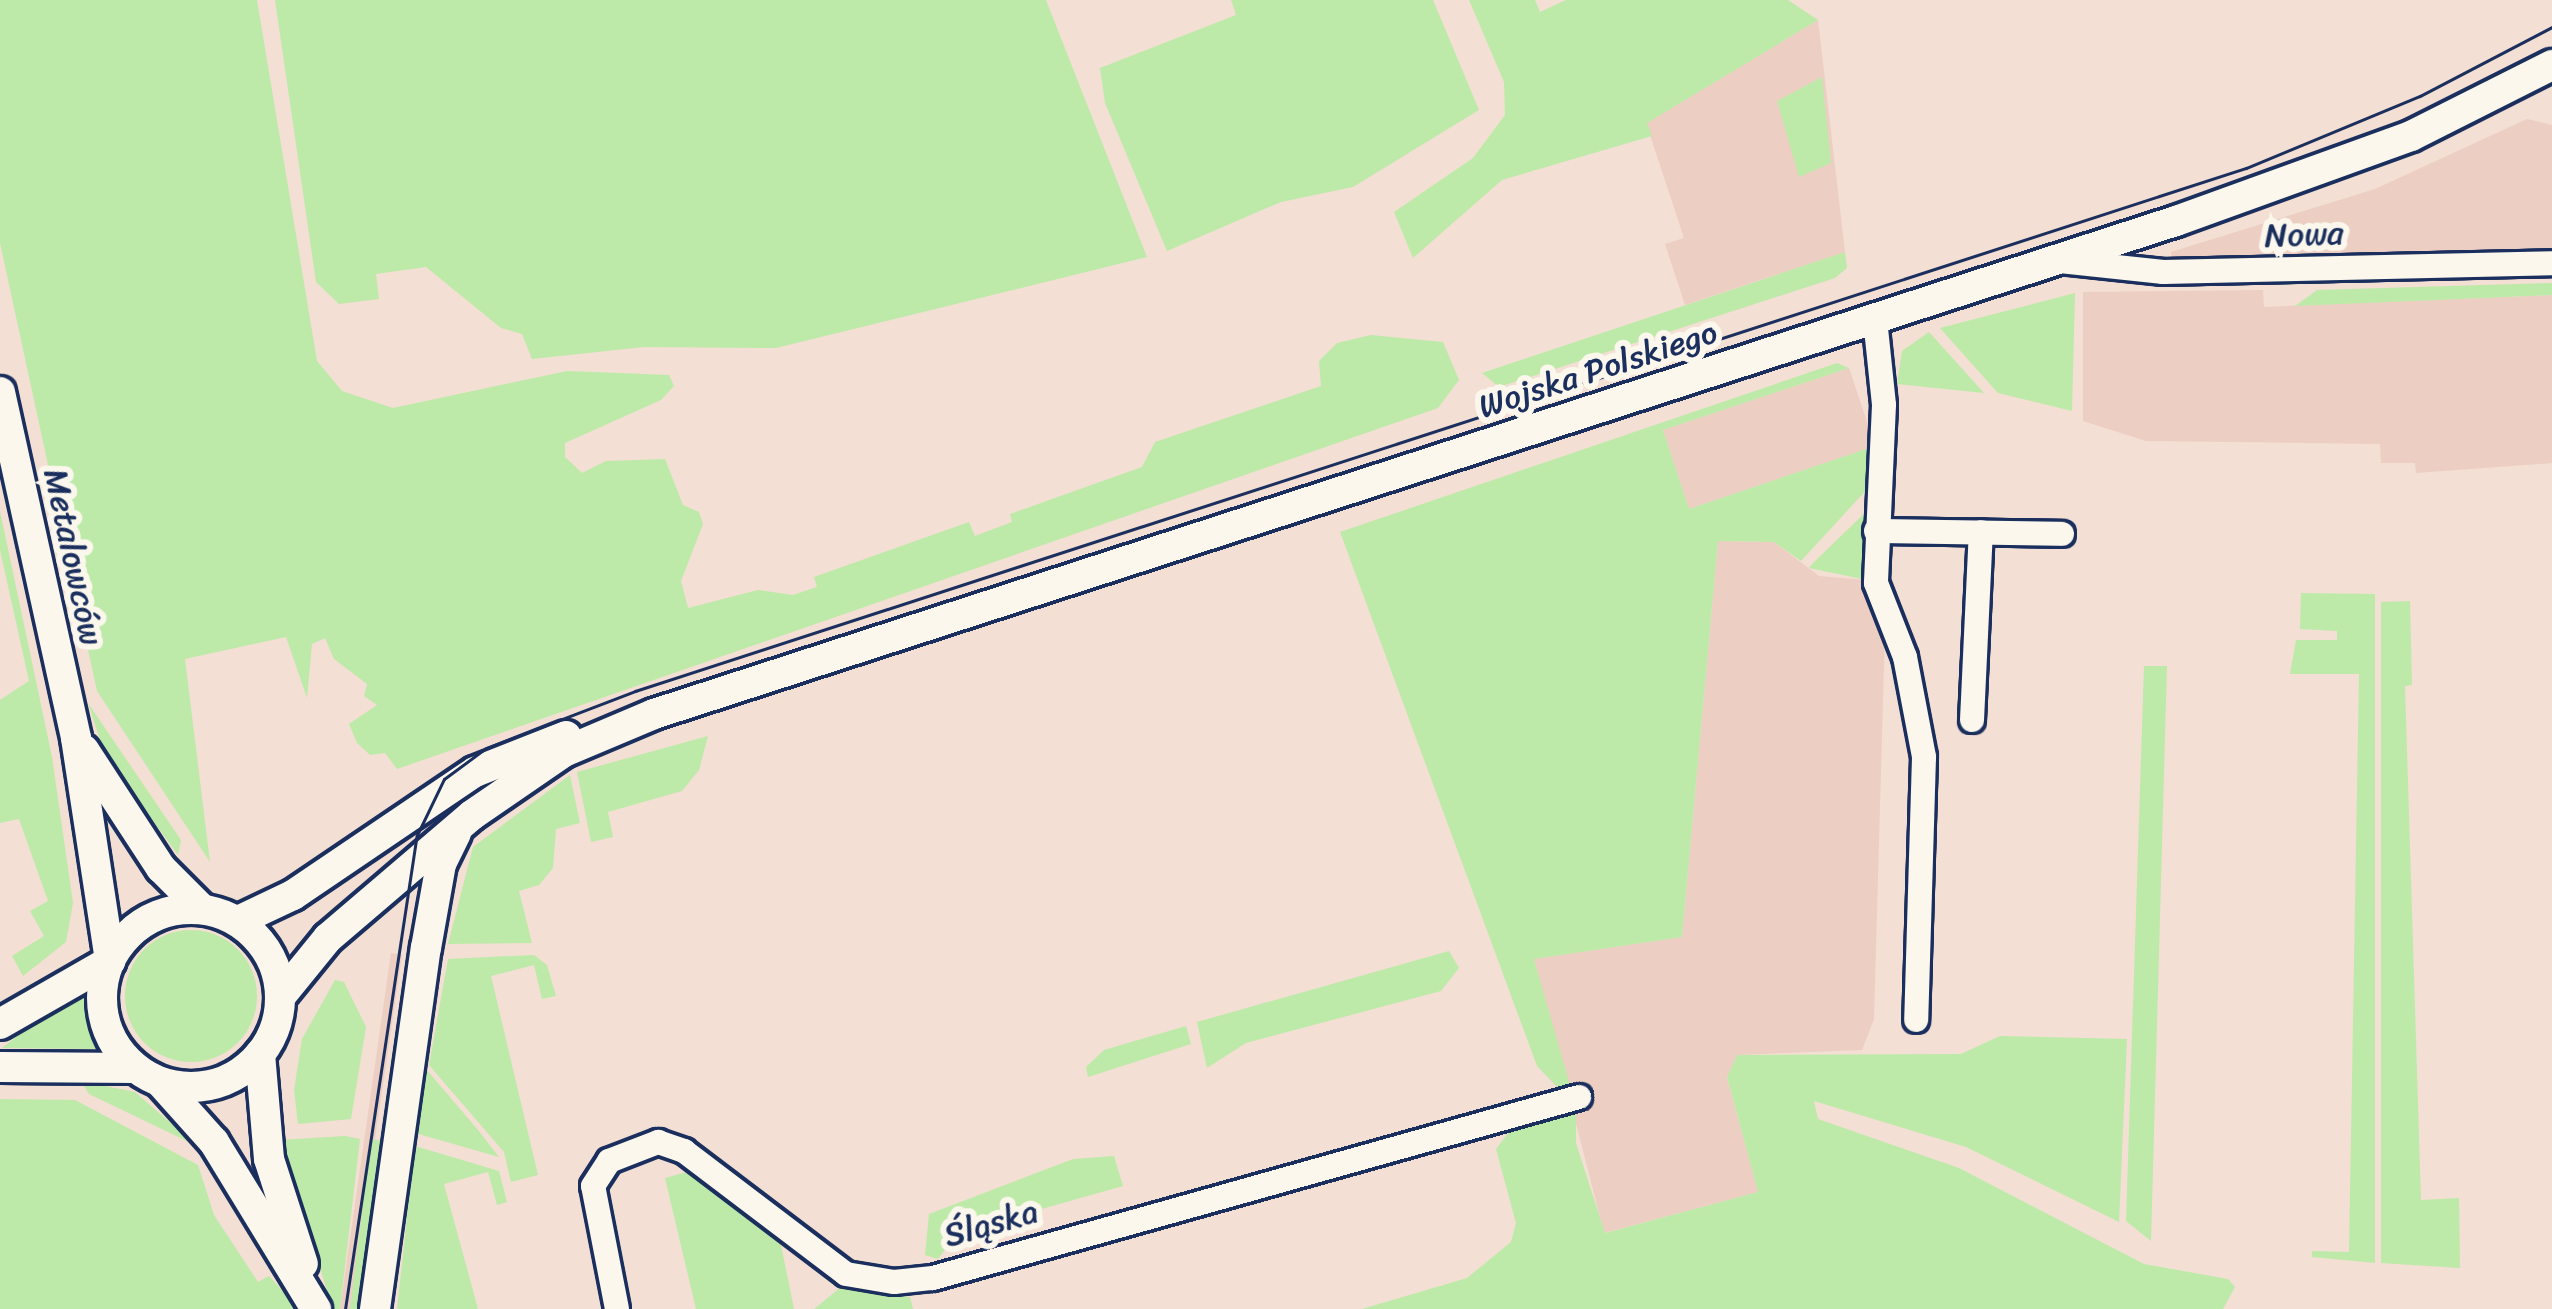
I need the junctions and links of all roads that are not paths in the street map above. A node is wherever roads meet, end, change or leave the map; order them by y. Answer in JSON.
{"nodes":[{"id":1,"x":2552,"y":65,"type":"edge"},
{"id":2,"x":2058,"y":261,"type":"junction"},
{"id":3,"x":2552,"y":263,"type":"edge"},
{"id":4,"x":1875,"y":319,"type":"junction"},
{"id":5,"x":0,"y":392,"type":"edge"},
{"id":6,"x":1876,"y":531,"type":"junction"},
{"id":7,"x":1981,"y":532,"type":"junction"},
{"id":8,"x":2062,"y":534,"type":"dead end"},
{"id":9,"x":654,"y":714,"type":"junction"},
{"id":10,"x":1972,"y":721,"type":"dead end"},
{"id":11,"x":76,"y":738,"type":"junction"},
{"id":12,"x":472,"y":815,"type":"junction"},
{"id":13,"x":202,"y":909,"type":"junction"},
{"id":14,"x":238,"y":921,"type":"junction"},
{"id":15,"x":110,"y":961,"type":"junction"},
{"id":16,"x":280,"y":997,"type":"junction"},
{"id":17,"x":1916,"y":1020,"type":"dead end"},
{"id":18,"x":0,"y":1024,"type":"edge"},
{"id":19,"x":260,"y":1054,"type":"junction"},
{"id":20,"x":0,"y":1067,"type":"edge"},
{"id":21,"x":148,"y":1076,"type":"junction"},
{"id":22,"x":1579,"y":1097,"type":"dead end"},
{"id":23,"x":316,"y":1309,"type":"edge"},
{"id":24,"x":375,"y":1309,"type":"edge"},
{"id":25,"x":617,"y":1309,"type":"edge"}],
"edges":[{"from":1,"to":2,"type":"street","name":"Wojska Polskiego"},
{"from":2,"to":3,"type":"street","name":"Nowa"},
{"from":2,"to":4,"type":"street","name":"Wojska Polskiego"},
{"from":4,"to":6,"type":"street"},
{"from":4,"to":9,"type":"street","name":"Wojska Polskiego"},
{"from":5,"to":11,"type":"street","name":"Metalowców"},
{"from":6,"to":7,"type":"street"},
{"from":6,"to":17,"type":"street"},
{"from":7,"to":8,"type":"street"},
{"from":7,"to":10,"type":"street"},
{"from":9,"to":12,"type":"street"},
{"from":9,"to":14,"type":"street"},
{"from":11,"to":13,"type":"street"},
{"from":11,"to":15,"type":"street","name":"Metalowców"},
{"from":12,"to":16,"type":"street"},
{"from":12,"to":24,"type":"street"},
{"from":13,"to":14,"type":"street"},
{"from":13,"to":15,"type":"street"},
{"from":14,"to":16,"type":"street"},
{"from":15,"to":18,"type":"street"},
{"from":15,"to":21,"type":"street"},
{"from":16,"to":19,"type":"street"},
{"from":19,"to":21,"type":"street"},
{"from":19,"to":23,"type":"street"},
{"from":20,"to":21,"type":"street"},
{"from":21,"to":23,"type":"street"},
{"from":22,"to":25,"type":"street","name":"Śląska"}]}
